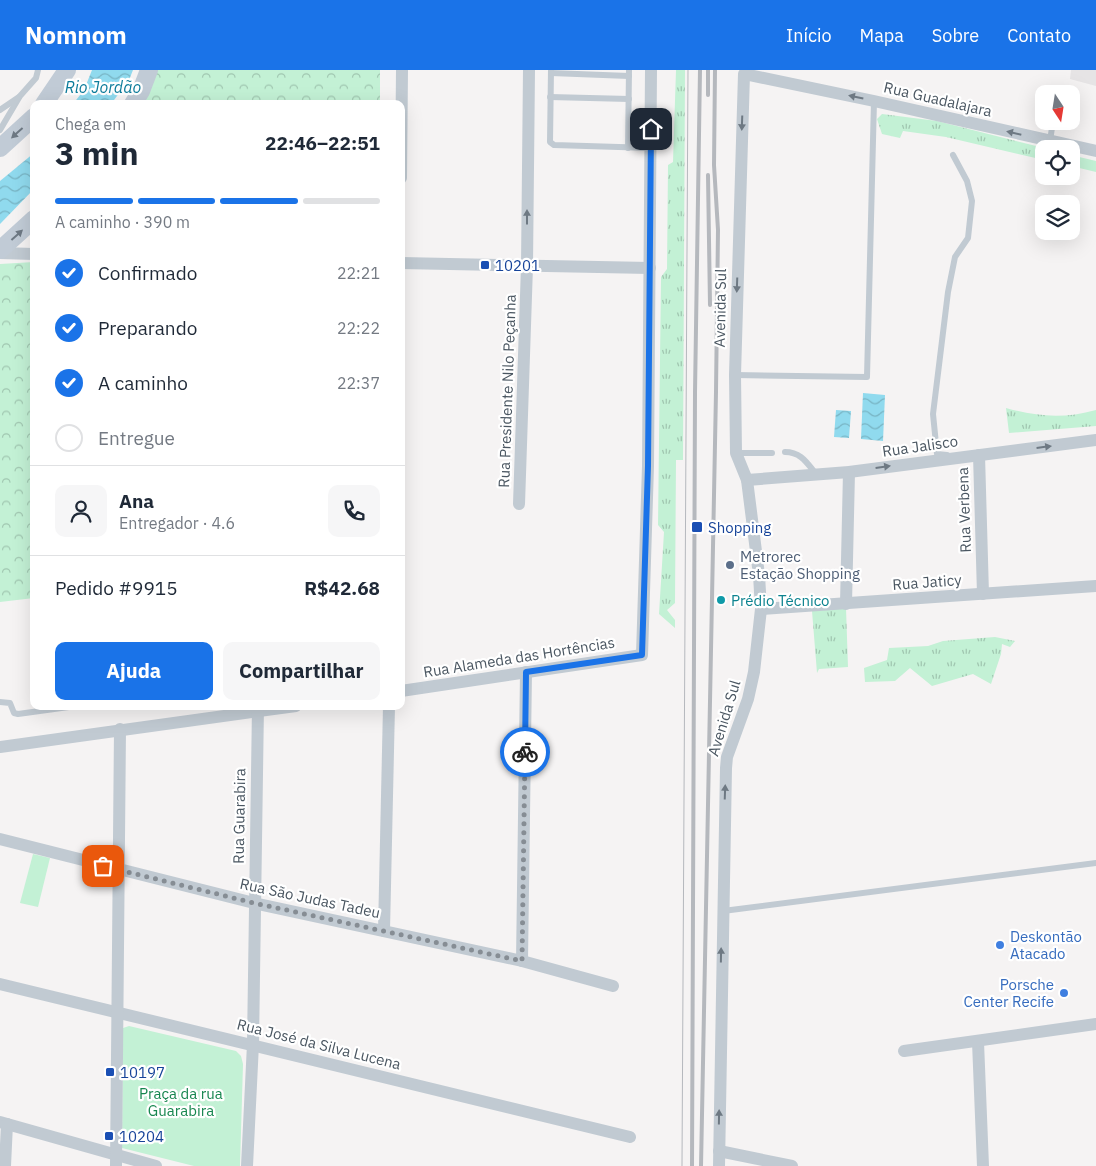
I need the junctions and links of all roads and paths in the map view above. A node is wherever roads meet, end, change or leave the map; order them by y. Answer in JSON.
{"nodes":[{"id":1,"x":38,"y":70,"type":"edge"},
{"id":2,"x":67,"y":70,"type":"edge"},
{"id":3,"x":149,"y":70,"type":"edge"},
{"id":4,"x":402,"y":70,"type":"edge"},
{"id":5,"x":529,"y":70,"type":"edge"},
{"id":6,"x":651,"y":70,"type":"edge"},
{"id":7,"x":551,"y":72,"type":"edge"},
{"id":8,"x":629,"y":73,"type":"edge"},
{"id":9,"x":744,"y":74,"type":"joint"},
{"id":10,"x":20,"y":96,"type":"junction"},
{"id":11,"x":550,"y":97,"type":"junction"},
{"id":12,"x":629,"y":99,"type":"junction"},
{"id":13,"x":47,"y":100,"type":"edge"},
{"id":14,"x":135,"y":100,"type":"edge"},
{"id":15,"x":402,"y":100,"type":"edge"},
{"id":16,"x":874,"y":101,"type":"junction"},
{"id":17,"x":0,"y":110,"type":"edge"},
{"id":18,"x":30,"y":121,"type":"edge"},
{"id":19,"x":0,"y":130,"type":"edge"},
{"id":20,"x":1046,"y":140,"type":"edge"},
{"id":21,"x":0,"y":148,"type":"edge"},
{"id":22,"x":628,"y":148,"type":"junction"},
{"id":23,"x":651,"y":148,"type":"junction"},
{"id":24,"x":1080,"y":148,"type":"edge"},
{"id":25,"x":1096,"y":151,"type":"edge"},
{"id":26,"x":954,"y":155,"type":"dead end"},
{"id":27,"x":30,"y":223,"type":"edge"},
{"id":28,"x":0,"y":252,"type":"edge"},
{"id":29,"x":30,"y":254,"type":"edge"},
{"id":30,"x":405,"y":263,"type":"edge"},
{"id":31,"x":527,"y":266,"type":"junction"},
{"id":32,"x":650,"y":268,"type":"junction"},
{"id":33,"x":735,"y":375,"type":"junction"},
{"id":34,"x":1096,"y":440,"type":"edge"},
{"id":35,"x":785,"y":452,"type":"dead end"},
{"id":36,"x":736,"y":453,"type":"junction"},
{"id":37,"x":772,"y":453,"type":"dead end"},
{"id":38,"x":979,"y":455,"type":"junction"},
{"id":39,"x":963,"y":456,"type":"junction"},
{"id":40,"x":849,"y":472,"type":"junction"},
{"id":41,"x":816,"y":474,"type":"junction"},
{"id":42,"x":747,"y":480,"type":"junction"},
{"id":43,"x":519,"y":504,"type":"dead end"},
{"id":44,"x":742,"y":574,"type":"dead end"},
{"id":45,"x":759,"y":575,"type":"junction"},
{"id":46,"x":1096,"y":586,"type":"edge"},
{"id":47,"x":983,"y":594,"type":"junction"},
{"id":48,"x":846,"y":604,"type":"junction"},
{"id":49,"x":761,"y":610,"type":"junction"},
{"id":50,"x":526,"y":672,"type":"junction"},
{"id":51,"x":405,"y":690,"type":"edge"},
{"id":52,"x":0,"y":702,"type":"edge"},
{"id":53,"x":47,"y":710,"type":"edge"},
{"id":54,"x":251,"y":710,"type":"edge"},
{"id":55,"x":258,"y":710,"type":"edge"},
{"id":56,"x":389,"y":710,"type":"edge"},
{"id":57,"x":120,"y":729,"type":"junction"},
{"id":58,"x":0,"y":747,"type":"edge"},
{"id":59,"x":0,"y":839,"type":"edge"},
{"id":60,"x":1096,"y":863,"type":"edge"},
{"id":61,"x":120,"y":871,"type":"junction"},
{"id":62,"x":254,"y":903,"type":"junction"},
{"id":63,"x":722,"y":911,"type":"junction"},
{"id":64,"x":384,"y":931,"type":"junction"},
{"id":65,"x":522,"y":961,"type":"junction"},
{"id":66,"x":0,"y":984,"type":"edge"},
{"id":67,"x":613,"y":986,"type":"dead end"},
{"id":68,"x":117,"y":1011,"type":"junction"},
{"id":69,"x":1096,"y":1024,"type":"edge"},
{"id":70,"x":978,"y":1042,"type":"junction"},
{"id":71,"x":253,"y":1044,"type":"junction"},
{"id":72,"x":904,"y":1051,"type":"dead end"},
{"id":73,"x":3,"y":1123,"type":"edge"},
{"id":74,"x":630,"y":1137,"type":"dead end"},
{"id":75,"x":719,"y":1151,"type":"junction"},
{"id":76,"x":116,"y":1161,"type":"edge"},
{"id":77,"x":5,"y":1166,"type":"edge"},
{"id":78,"x":156,"y":1166,"type":"edge"},
{"id":79,"x":247,"y":1166,"type":"edge"},
{"id":80,"x":719,"y":1166,"type":"edge"},
{"id":81,"x":792,"y":1166,"type":"edge"},
{"id":82,"x":983,"y":1166,"type":"edge"}],
"edges":[{"from":1,"to":10,"type":"lane"},
{"from":2,"to":13,"type":"main road"},
{"from":3,"to":14,"type":"main road"},
{"from":4,"to":15,"type":"street"},
{"from":31,"to":5,"type":"street","name":"Rua Presidente Nilo Peçanha","one_way":true},
{"from":6,"to":23,"type":"street"},
{"from":7,"to":8,"type":"lane"},
{"from":7,"to":11,"type":"lane"},
{"from":8,"to":12,"type":"lane"},
{"from":16,"to":9,"type":"street","name":"Rua Guadalajara","one_way":true},
{"from":9,"to":33,"type":"street","name":"Avenida Sul","one_way":true},
{"from":10,"to":17,"type":"lane"},
{"from":10,"to":19,"type":"lane"},
{"from":11,"to":12,"type":"lane"},
{"from":11,"to":22,"type":"lane"},
{"from":12,"to":22,"type":"lane"},
{"from":20,"to":16,"type":"street","name":"Rua Guadalajara","one_way":true},
{"from":16,"to":33,"type":"lane"},
{"from":18,"to":21,"type":"main road","one_way":true},
{"from":22,"to":23,"type":"lane"},
{"from":23,"to":32,"type":"street"},
{"from":24,"to":25,"type":"street","name":"Rua Guadalajara"},
{"from":26,"to":39,"type":"lane"},
{"from":28,"to":27,"type":"main road","one_way":true},
{"from":28,"to":29,"type":"street"},
{"from":30,"to":31,"type":"street"},
{"from":31,"to":32,"type":"street"},
{"from":31,"to":43,"type":"street","name":"Rua Presidente Nilo Peçanha"},
{"from":32,"to":50,"type":"street","name":"Rua Alameda das Hortências"},
{"from":33,"to":36,"type":"street","name":"Avenida Sul"},
{"from":38,"to":34,"type":"street","name":"Rua Jalisco","one_way":true},
{"from":35,"to":41,"type":"lane"},
{"from":36,"to":37,"type":"lane"},
{"from":36,"to":42,"type":"street","name":"Avenida Sul"},
{"from":38,"to":39,"type":"street","name":"Rua Jalisco"},
{"from":38,"to":47,"type":"street","name":"Rua Verbena"},
{"from":40,"to":39,"type":"street","name":"Rua Jalisco","one_way":true},
{"from":40,"to":41,"type":"street","name":"Rua Jalisco"},
{"from":40,"to":48,"type":"street"},
{"from":41,"to":42,"type":"street","name":"Rua Jalisco"},
{"from":42,"to":45,"type":"street","name":"Avenida Sul"},
{"from":44,"to":45,"type":"lane"},
{"from":45,"to":49,"type":"street","name":"Avenida Sul"},
{"from":46,"to":47,"type":"street","name":"Rua Jaticy"},
{"from":47,"to":48,"type":"street","name":"Rua Jaticy"},
{"from":48,"to":49,"type":"street","name":"Rua Jaticy"},
{"from":63,"to":49,"type":"street","name":"Avenida Sul","one_way":true},
{"from":50,"to":51,"type":"street","name":"Rua Alameda das Hortências"},
{"from":50,"to":65,"type":"street"},
{"from":52,"to":53,"type":"lane"},
{"from":54,"to":57,"type":"street"},
{"from":55,"to":62,"type":"street","name":"Rua Guarabira"},
{"from":56,"to":64,"type":"street"},
{"from":57,"to":58,"type":"street"},
{"from":57,"to":61,"type":"street"},
{"from":59,"to":61,"type":"street","name":"Rua São Judas Tadeu"},
{"from":60,"to":63,"type":"lane"},
{"from":61,"to":62,"type":"street","name":"Rua São Judas Tadeu"},
{"from":61,"to":68,"type":"street"},
{"from":62,"to":64,"type":"street","name":"Rua São Judas Tadeu"},
{"from":62,"to":71,"type":"street","name":"Rua Guarabira"},
{"from":75,"to":63,"type":"street","name":"Avenida Sul","one_way":true},
{"from":64,"to":65,"type":"street","name":"Rua São Judas Tadeu"},
{"from":65,"to":67,"type":"street","name":"Rua São Judas Tadeu"},
{"from":66,"to":68,"type":"street","name":"Rua José da Silva Lucena"},
{"from":68,"to":71,"type":"street","name":"Rua José da Silva Lucena"},
{"from":68,"to":76,"type":"street"},
{"from":69,"to":70,"type":"street"},
{"from":70,"to":72,"type":"street"},
{"from":70,"to":82,"type":"street"},
{"from":71,"to":74,"type":"street","name":"Rua José da Silva Lucena"},
{"from":71,"to":79,"type":"street","name":"Rua Guarabira"},
{"from":73,"to":76,"type":"street"},
{"from":73,"to":77,"type":"street"},
{"from":75,"to":80,"type":"street","name":"Avenida Sul"},
{"from":75,"to":81,"type":"street"},
{"from":76,"to":78,"type":"street"}]}
